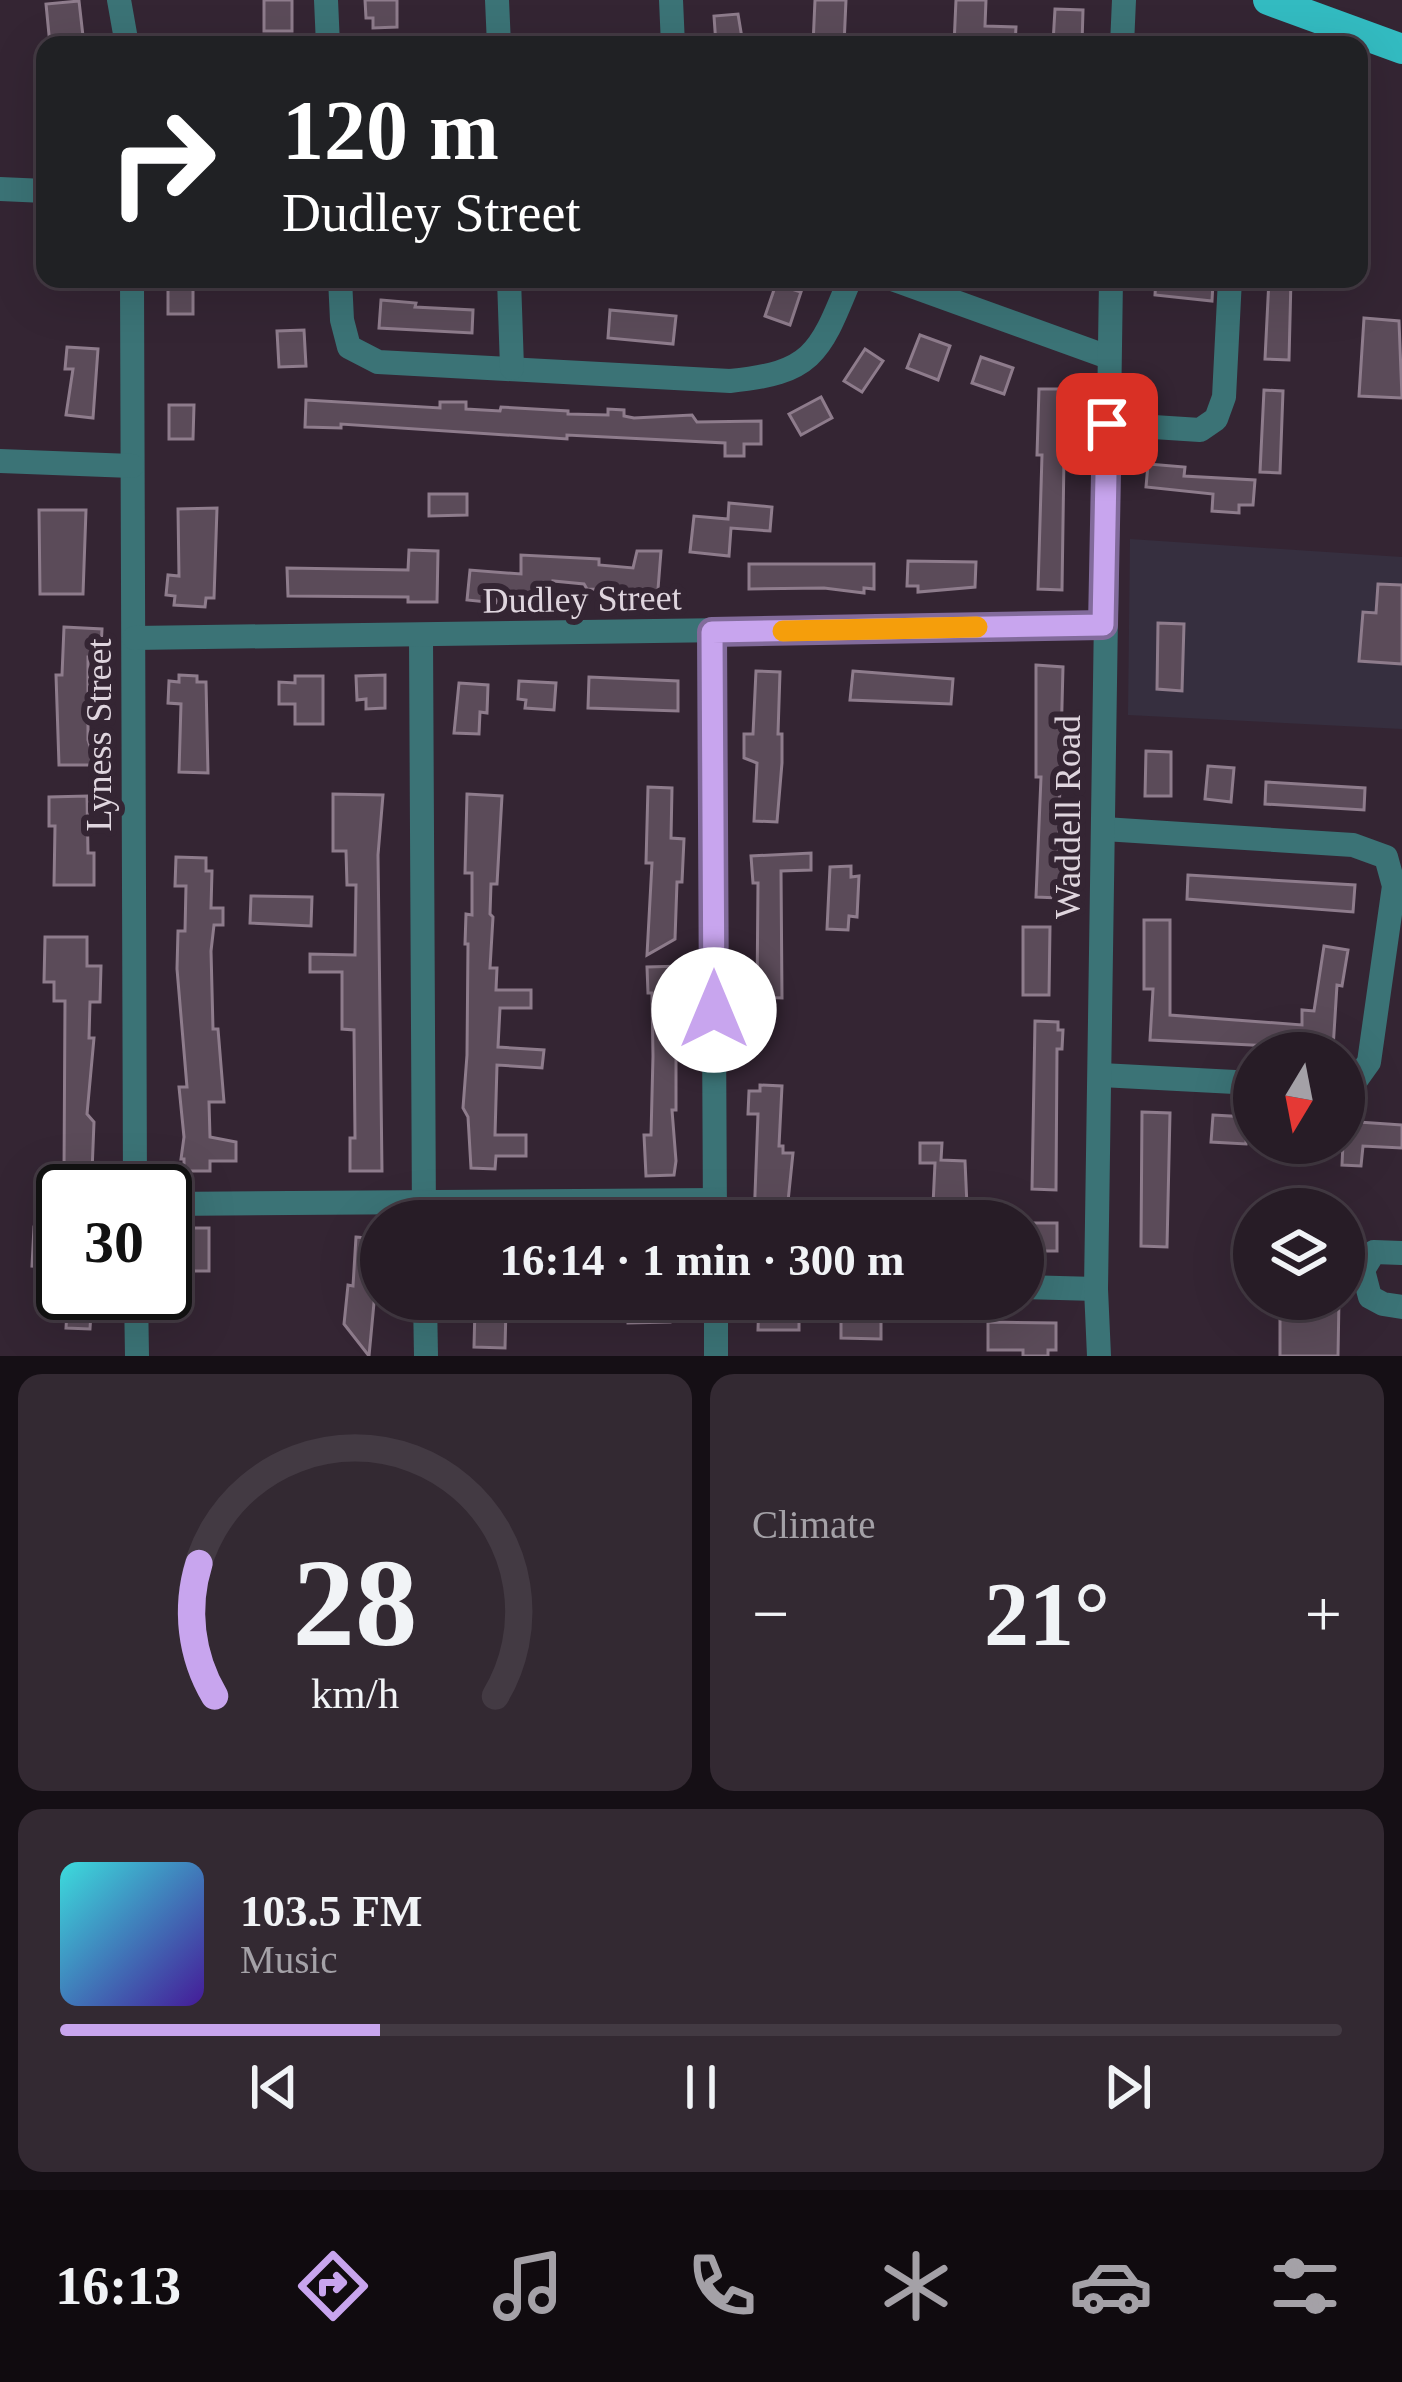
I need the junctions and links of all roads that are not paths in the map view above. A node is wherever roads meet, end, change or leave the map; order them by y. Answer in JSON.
{"nodes":[{"id":1,"x":119,"y":0,"type":"edge"},
{"id":2,"x":326,"y":0,"type":"edge"},
{"id":3,"x":497,"y":0,"type":"edge"},
{"id":4,"x":670,"y":0,"type":"edge"},
{"id":5,"x":1124,"y":0,"type":"edge"},
{"id":6,"x":1268,"y":0,"type":"edge"},
{"id":7,"x":126,"y":36,"type":"edge"},
{"id":8,"x":328,"y":36,"type":"edge"},
{"id":9,"x":499,"y":36,"type":"edge"},
{"id":10,"x":672,"y":36,"type":"edge"},
{"id":11,"x":1122,"y":36,"type":"edge"},
{"id":12,"x":1366,"y":36,"type":"edge"},
{"id":13,"x":1368,"y":37,"type":"edge"},
{"id":14,"x":1402,"y":49,"type":"edge"},
{"id":15,"x":0,"y":189,"type":"edge"},
{"id":16,"x":36,"y":190,"type":"edge"},
{"id":17,"x":132,"y":288,"type":"edge"},
{"id":18,"x":340,"y":288,"type":"edge"},
{"id":19,"x":509,"y":288,"type":"edge"},
{"id":20,"x":846,"y":288,"type":"edge"},
{"id":21,"x":917,"y":288,"type":"edge"},
{"id":22,"x":1111,"y":288,"type":"edge"},
{"id":23,"x":1229,"y":288,"type":"edge"},
{"id":24,"x":1108,"y":357,"type":"junction"},
{"id":25,"x":512,"y":368,"type":"junction"},
{"id":26,"x":1107,"y":424,"type":"junction"},
{"id":27,"x":0,"y":461,"type":"edge"},
{"id":28,"x":132,"y":466,"type":"junction"},
{"id":29,"x":1103,"y":625,"type":"junction"},
{"id":30,"x":712,"y":632,"type":"junction"},
{"id":31,"x":421,"y":637,"type":"junction"},
{"id":32,"x":134,"y":638,"type":"junction"},
{"id":33,"x":1104,"y":829,"type":"junction"},
{"id":34,"x":1365,"y":1067,"type":"edge"},
{"id":35,"x":1101,"y":1075,"type":"junction"},
{"id":36,"x":1233,"y":1082,"type":"edge"},
{"id":37,"x":135,"y":1164,"type":"edge"},
{"id":38,"x":424,"y":1200,"type":"edge"},
{"id":39,"x":715,"y":1200,"type":"edge"},
{"id":40,"x":192,"y":1205,"type":"edge"},
{"id":41,"x":360,"y":1209,"type":"edge"},
{"id":42,"x":1402,"y":1253,"type":"edge"},
{"id":43,"x":1044,"y":1288,"type":"edge"},
{"id":44,"x":1096,"y":1289,"type":"junction"},
{"id":45,"x":1402,"y":1306,"type":"edge"},
{"id":46,"x":136,"y":1320,"type":"edge"},
{"id":47,"x":425,"y":1320,"type":"edge"},
{"id":48,"x":716,"y":1320,"type":"edge"},
{"id":49,"x":137,"y":1356,"type":"edge"},
{"id":50,"x":426,"y":1356,"type":"edge"},
{"id":51,"x":716,"y":1356,"type":"edge"},
{"id":52,"x":1099,"y":1356,"type":"edge"}],
"edges":[{"from":1,"to":7,"type":"street"},
{"from":2,"to":8,"type":"street"},
{"from":3,"to":9,"type":"street"},
{"from":4,"to":10,"type":"street"},
{"from":5,"to":11,"type":"street"},
{"from":6,"to":12,"type":"main road"},
{"from":13,"to":14,"type":"main road"},
{"from":15,"to":16,"type":"street"},
{"from":17,"to":28,"type":"street","name":"Lyness Street"},
{"from":18,"to":25,"type":"street"},
{"from":19,"to":25,"type":"street"},
{"from":20,"to":25,"type":"street"},
{"from":21,"to":24,"type":"street"},
{"from":22,"to":24,"type":"street","name":"Waddell Road"},
{"from":23,"to":26,"type":"street"},
{"from":24,"to":26,"type":"street","name":"Waddell Road"},
{"from":26,"to":29,"type":"street","name":"Waddell Road"},
{"from":27,"to":28,"type":"street"},
{"from":28,"to":32,"type":"street","name":"Lyness Street"},
{"from":29,"to":30,"type":"street","name":"Dudley Street"},
{"from":29,"to":33,"type":"street","name":"Waddell Road"},
{"from":30,"to":31,"type":"street","name":"Dudley Street"},
{"from":30,"to":39,"type":"street"},
{"from":31,"to":32,"type":"street","name":"Dudley Street"},
{"from":31,"to":38,"type":"street"},
{"from":32,"to":37,"type":"street","name":"Lyness Street"},
{"from":33,"to":34,"type":"street"},
{"from":33,"to":35,"type":"street","name":"Waddell Road"},
{"from":35,"to":36,"type":"street"},
{"from":35,"to":44,"type":"street","name":"Waddell Road"},
{"from":40,"to":41,"type":"street"},
{"from":42,"to":45,"type":"street"},
{"from":43,"to":44,"type":"street"},
{"from":44,"to":52,"type":"street","name":"Waddell Road"},
{"from":46,"to":49,"type":"street"},
{"from":47,"to":50,"type":"street"},
{"from":48,"to":51,"type":"street"}]}
